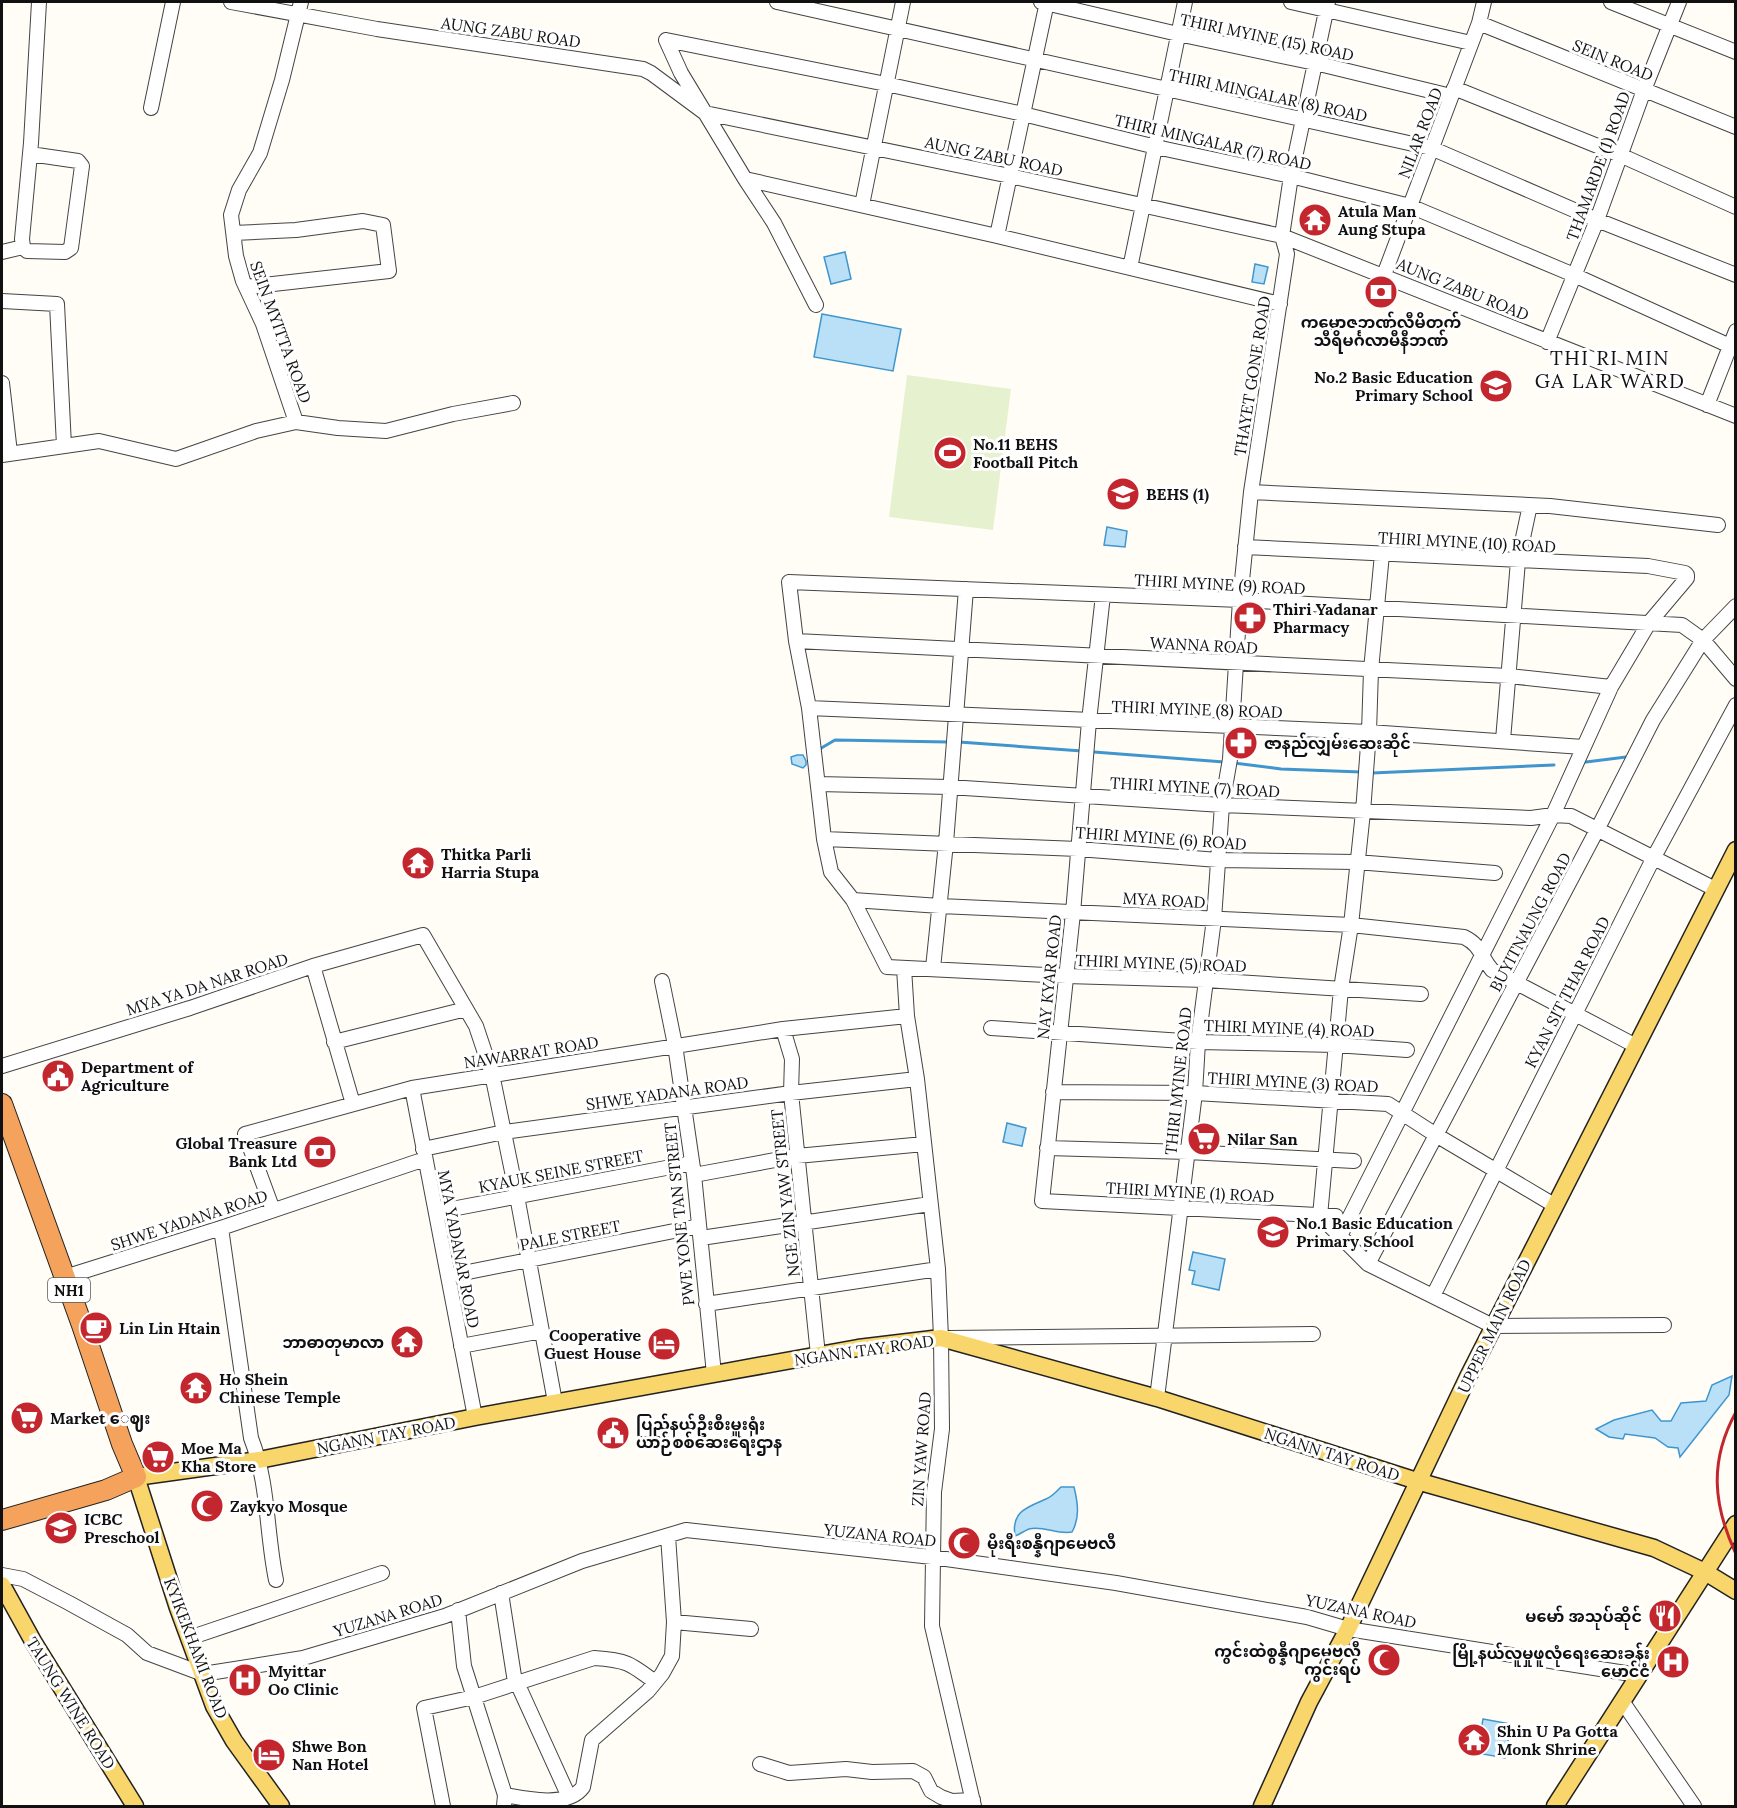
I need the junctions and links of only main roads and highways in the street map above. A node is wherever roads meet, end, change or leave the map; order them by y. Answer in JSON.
{"nodes":[{"id":1,"x":1736,"y":850,"type":"edge"},
{"id":2,"x":2,"y":1104,"type":"edge"},
{"id":3,"x":136,"y":1477,"type":"junction"},
{"id":4,"x":1418,"y":1481,"type":"junction"},
{"id":5,"x":3,"y":1520,"type":"edge"},
{"id":6,"x":1736,"y":1524,"type":"edge"},
{"id":7,"x":1705,"y":1572,"type":"junction"},
{"id":8,"x":1736,"y":1591,"type":"edge"},
{"id":9,"x":4,"y":1592,"type":"edge"},
{"id":10,"x":135,"y":1806,"type":"edge"},
{"id":11,"x":281,"y":1806,"type":"edge"},
{"id":12,"x":1262,"y":1806,"type":"edge"},
{"id":13,"x":1555,"y":1806,"type":"edge"}],
"edges":[{"from":1,"to":4,"type":"main road","name":"UPPER MAIN ROAD"},
{"from":2,"to":3,"type":"highway","number":"NH1"},
{"from":3,"to":4,"type":"main road","name":"NGANN TAY ROAD"},
{"from":3,"to":5,"type":"highway","name":"NGANN TAY ROAD"},
{"from":3,"to":11,"type":"main road","name":"KYIKEKHAMI ROAD"},
{"from":4,"to":7,"type":"main road","name":"NGANN TAY ROAD"},
{"from":4,"to":12,"type":"main road","name":"UPPER MAIN ROAD"},
{"from":6,"to":7,"type":"main road"},
{"from":7,"to":8,"type":"main road","name":"NGANN TAY ROAD"},
{"from":7,"to":13,"type":"main road"},
{"from":9,"to":10,"type":"main road","name":"TAUNG WINE ROAD"}]}
